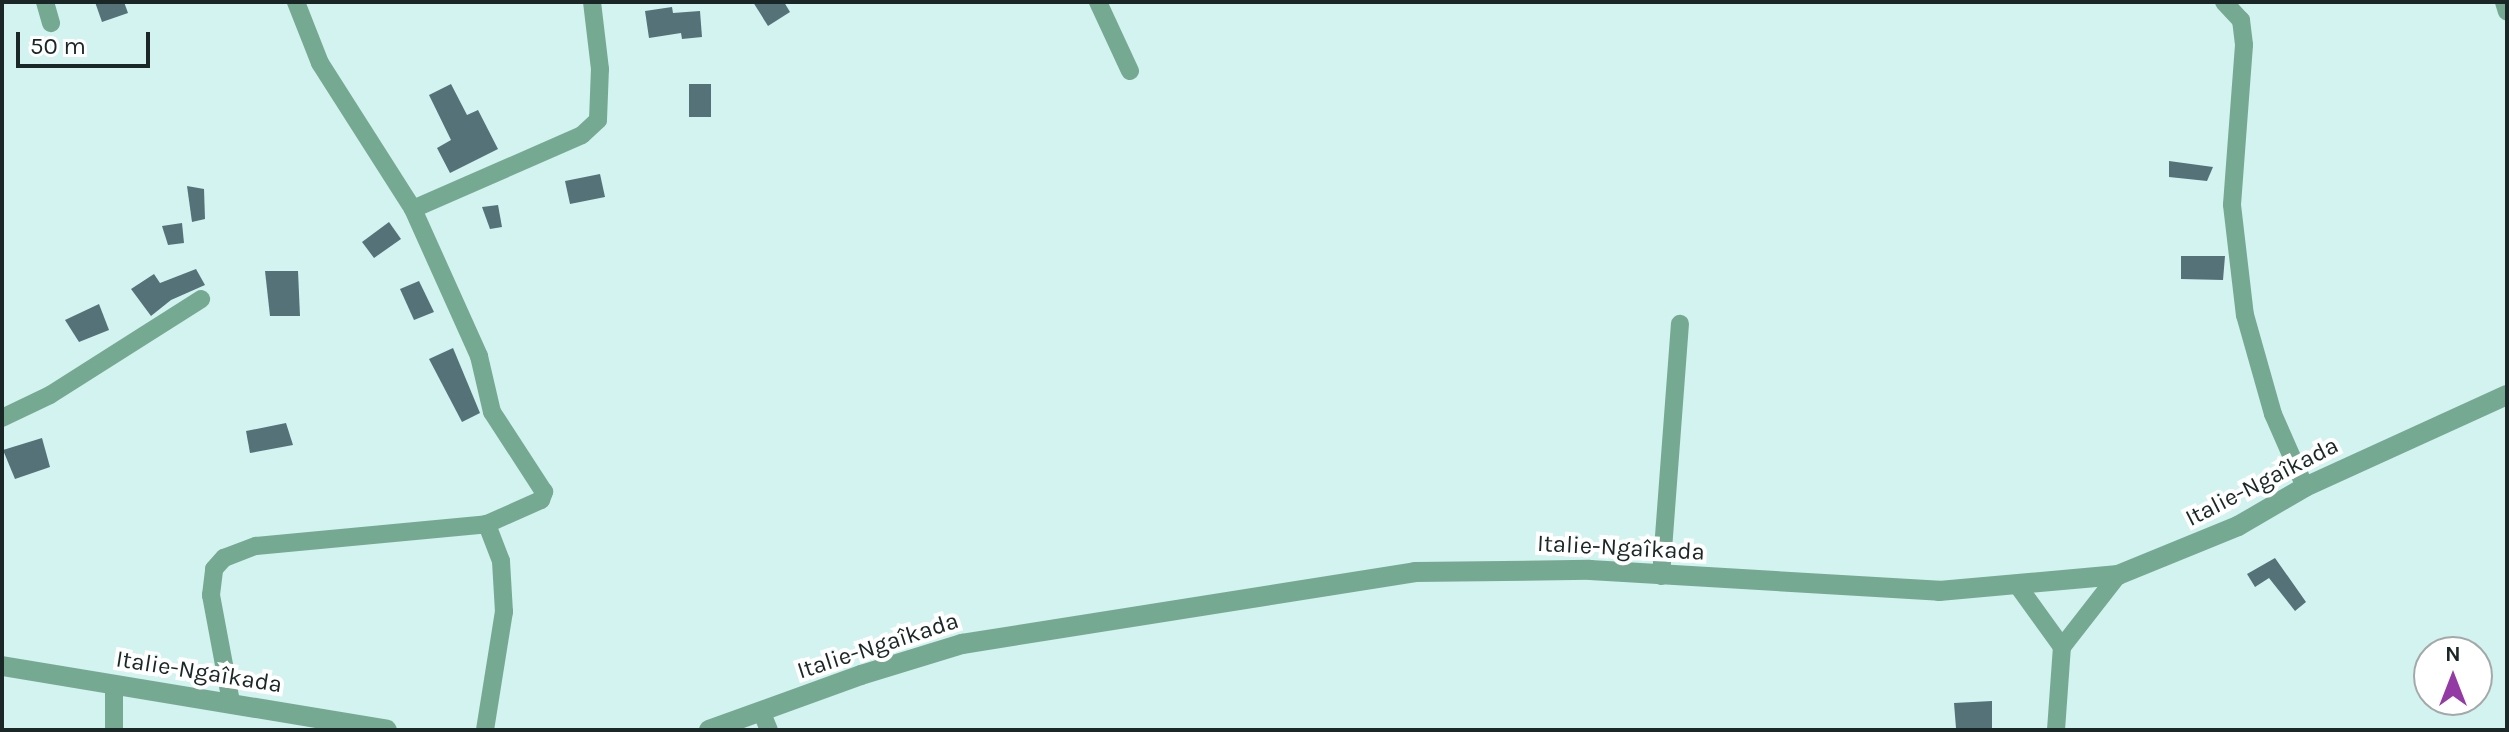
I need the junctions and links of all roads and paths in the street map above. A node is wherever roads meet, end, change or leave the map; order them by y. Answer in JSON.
{"nodes":[{"id":1,"x":45,"y":2,"type":"edge"},
{"id":2,"x":296,"y":2,"type":"edge"},
{"id":3,"x":592,"y":2,"type":"edge"},
{"id":4,"x":1098,"y":2,"type":"edge"},
{"id":5,"x":2224,"y":2,"type":"edge"},
{"id":6,"x":2504,"y":2,"type":"edge"},
{"id":7,"x":2507,"y":12,"type":"edge"},
{"id":8,"x":51,"y":23,"type":"dead end"},
{"id":9,"x":1130,"y":71,"type":"dead end"},
{"id":10,"x":413,"y":209,"type":"junction"},
{"id":11,"x":201,"y":299,"type":"dead end"},
{"id":12,"x":1680,"y":324,"type":"dead end"},
{"id":13,"x":2507,"y":395,"type":"edge"},
{"id":14,"x":2,"y":418,"type":"edge"},
{"id":15,"x":2305,"y":487,"type":"junction"},
{"id":16,"x":487,"y":524,"type":"junction"},
{"id":17,"x":2118,"y":575,"type":"junction"},
{"id":18,"x":1661,"y":576,"type":"junction"},
{"id":19,"x":2018,"y":586,"type":"junction"},
{"id":20,"x":2062,"y":647,"type":"junction"},
{"id":21,"x":2,"y":666,"type":"edge"},
{"id":22,"x":114,"y":686,"type":"junction"},
{"id":23,"x":231,"y":702,"type":"junction"},
{"id":24,"x":766,"y":721,"type":"edge"},
{"id":25,"x":114,"y":730,"type":"edge"},
{"id":26,"x":382,"y":730,"type":"edge"},
{"id":27,"x":485,"y":730,"type":"edge"},
{"id":28,"x":709,"y":730,"type":"edge"},
{"id":29,"x":2056,"y":730,"type":"edge"}],
"edges":[{"from":1,"to":8,"type":"street"},
{"from":2,"to":10,"type":"street"},
{"from":3,"to":10,"type":"street"},
{"from":4,"to":9,"type":"street"},
{"from":5,"to":15,"type":"street"},
{"from":6,"to":7,"type":"street"},
{"from":10,"to":16,"type":"street"},
{"from":11,"to":14,"type":"street"},
{"from":12,"to":18,"type":"street"},
{"from":13,"to":15,"type":"street","name":"Italie-Ngaîkada"},
{"from":15,"to":17,"type":"street","name":"Italie-Ngaîkada"},
{"from":16,"to":23,"type":"street"},
{"from":16,"to":27,"type":"street"},
{"from":17,"to":19,"type":"street","name":"Italie-Ngaîkada"},
{"from":17,"to":20,"type":"street"},
{"from":18,"to":19,"type":"street","name":"Italie-Ngaîkada"},
{"from":18,"to":24,"type":"street","name":"Italie-Ngaîkada"},
{"from":19,"to":20,"type":"street"},
{"from":20,"to":29,"type":"street"},
{"from":21,"to":22,"type":"street","name":"Italie-Ngaîkada"},
{"from":22,"to":23,"type":"street","name":"Italie-Ngaîkada"},
{"from":22,"to":25,"type":"street"},
{"from":23,"to":26,"type":"street","name":"Italie-Ngaîkada"},
{"from":24,"to":28,"type":"street","name":"Italie-Ngaîkada"}]}
